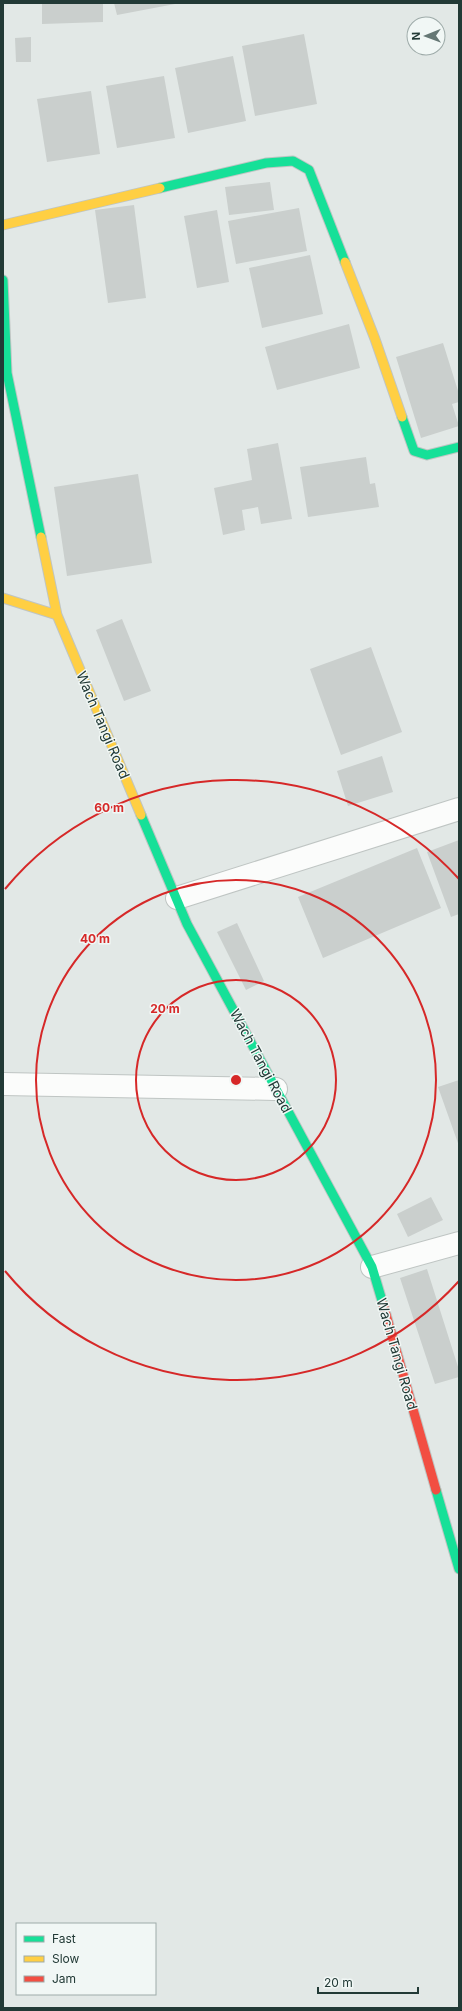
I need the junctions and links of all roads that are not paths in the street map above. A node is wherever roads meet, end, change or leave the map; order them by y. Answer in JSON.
{"nodes":[{"id":1,"x":3,"y":225,"type":"edge"},
{"id":2,"x":3,"y":280,"type":"edge"},
{"id":3,"x":459,"y":447,"type":"edge"},
{"id":4,"x":3,"y":598,"type":"edge"},
{"id":5,"x":57,"y":615,"type":"junction"},
{"id":6,"x":459,"y":809,"type":"edge"},
{"id":7,"x":177,"y":898,"type":"junction"},
{"id":8,"x":3,"y":1084,"type":"edge"},
{"id":9,"x":276,"y":1089,"type":"junction"},
{"id":10,"x":459,"y":1243,"type":"edge"},
{"id":11,"x":372,"y":1267,"type":"junction"},
{"id":12,"x":459,"y":1569,"type":"edge"}],
"edges":[{"from":1,"to":3,"type":"main road"},
{"from":2,"to":5,"type":"main road","name":"Wach Tangi Road"},
{"from":4,"to":5,"type":"main road"},
{"from":5,"to":7,"type":"main road","name":"Wach Tangi Road"},
{"from":6,"to":7,"type":"street"},
{"from":7,"to":9,"type":"main road","name":"Wach Tangi Road"},
{"from":8,"to":9,"type":"street"},
{"from":9,"to":11,"type":"main road","name":"Wach Tangi Road"},
{"from":10,"to":11,"type":"street"},
{"from":11,"to":12,"type":"main road","name":"Wach Tangi Road"}]}
